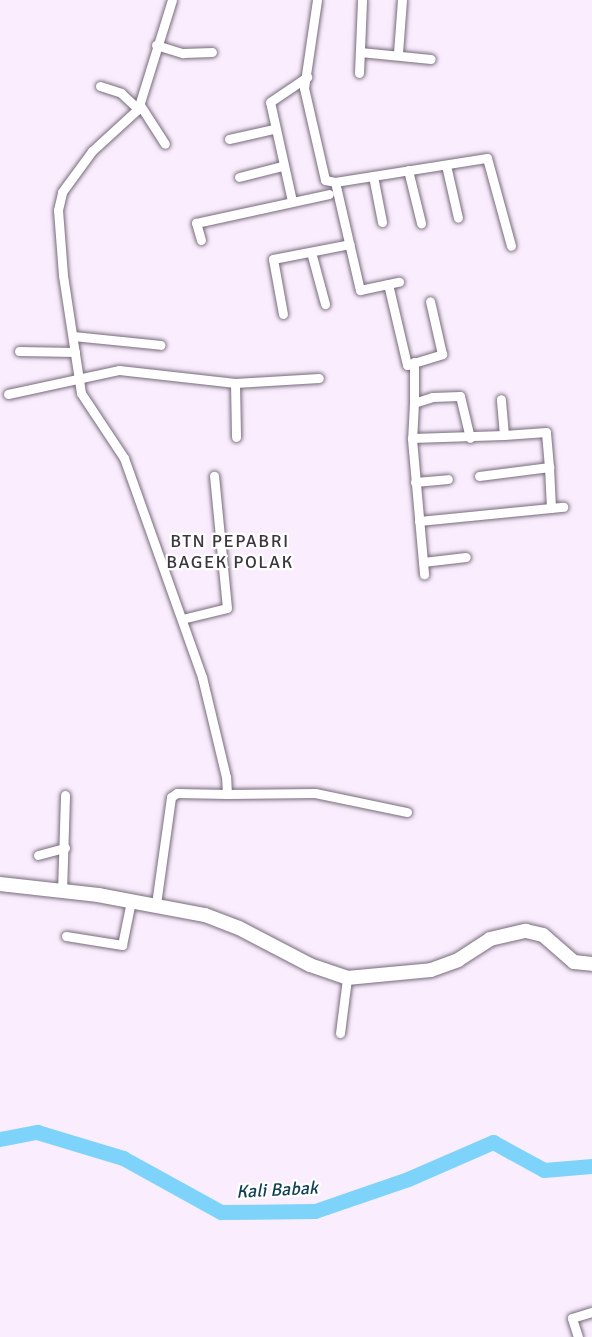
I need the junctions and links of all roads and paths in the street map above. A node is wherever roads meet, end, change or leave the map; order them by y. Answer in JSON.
{"nodes":[{"id":1,"x":172,"y":0,"type":"edge"},
{"id":2,"x":317,"y":0,"type":"edge"},
{"id":3,"x":362,"y":0,"type":"edge"},
{"id":4,"x":402,"y":0,"type":"edge"},
{"id":5,"x":156,"y":45,"type":"junction"},
{"id":6,"x":212,"y":52,"type":"dead end"},
{"id":7,"x":360,"y":52,"type":"junction"},
{"id":8,"x":398,"y":53,"type":"junction"},
{"id":9,"x":431,"y":59,"type":"dead end"},
{"id":10,"x":358,"y":73,"type":"dead end"},
{"id":11,"x":307,"y":77,"type":"junction"},
{"id":12,"x":100,"y":86,"type":"dead end"},
{"id":13,"x":139,"y":107,"type":"junction"},
{"id":14,"x":273,"y":129,"type":"junction"},
{"id":15,"x":229,"y":139,"type":"dead end"},
{"id":16,"x":165,"y":144,"type":"dead end"},
{"id":17,"x":446,"y":165,"type":"junction"},
{"id":18,"x":282,"y":166,"type":"junction"},
{"id":19,"x":408,"y":170,"type":"junction"},
{"id":20,"x":373,"y":176,"type":"junction"},
{"id":21,"x":239,"y":177,"type":"dead end"},
{"id":22,"x":335,"y":182,"type":"junction"},
{"id":23,"x":329,"y":194,"type":"dead end"},
{"id":24,"x":292,"y":201,"type":"junction"},
{"id":25,"x":458,"y":218,"type":"dead end"},
{"id":26,"x":382,"y":222,"type":"dead end"},
{"id":27,"x":421,"y":223,"type":"dead end"},
{"id":28,"x":201,"y":240,"type":"dead end"},
{"id":29,"x":350,"y":244,"type":"junction"},
{"id":30,"x":511,"y":246,"type":"dead end"},
{"id":31,"x":311,"y":252,"type":"junction"},
{"id":32,"x":399,"y":282,"type":"dead end"},
{"id":33,"x":388,"y":284,"type":"junction"},
{"id":34,"x":430,"y":301,"type":"dead end"},
{"id":35,"x":325,"y":304,"type":"dead end"},
{"id":36,"x":283,"y":314,"type":"dead end"},
{"id":37,"x":73,"y":336,"type":"junction"},
{"id":38,"x":161,"y":345,"type":"dead end"},
{"id":39,"x":19,"y":351,"type":"dead end"},
{"id":40,"x":75,"y":352,"type":"junction"},
{"id":41,"x":414,"y":363,"type":"junction"},
{"id":42,"x":77,"y":378,"type":"junction"},
{"id":43,"x":319,"y":378,"type":"dead end"},
{"id":44,"x":235,"y":383,"type":"junction"},
{"id":45,"x":8,"y":394,"type":"dead end"},
{"id":46,"x":501,"y":399,"type":"dead end"},
{"id":47,"x":414,"y":403,"type":"junction"},
{"id":48,"x":504,"y":435,"type":"junction"},
{"id":49,"x":236,"y":437,"type":"dead end"},
{"id":50,"x":412,"y":438,"type":"junction"},
{"id":51,"x":470,"y":438,"type":"junction"},
{"id":52,"x":549,"y":467,"type":"junction"},
{"id":53,"x":214,"y":476,"type":"dead end"},
{"id":54,"x":479,"y":476,"type":"dead end"},
{"id":55,"x":448,"y":479,"type":"dead end"},
{"id":56,"x":416,"y":482,"type":"junction"},
{"id":57,"x":562,"y":507,"type":"dead end"},
{"id":58,"x":551,"y":508,"type":"junction"},
{"id":59,"x":419,"y":521,"type":"junction"},
{"id":60,"x":466,"y":558,"type":"dead end"},
{"id":61,"x":423,"y":562,"type":"junction"},
{"id":62,"x":424,"y":574,"type":"dead end"},
{"id":63,"x":182,"y":619,"type":"junction"},
{"id":64,"x":227,"y":794,"type":"junction"},
{"id":65,"x":65,"y":795,"type":"dead end"},
{"id":66,"x":407,"y":812,"type":"dead end"},
{"id":67,"x":65,"y":848,"type":"junction"},
{"id":68,"x":38,"y":855,"type":"dead end"},
{"id":69,"x":0,"y":884,"type":"edge"},
{"id":70,"x":62,"y":892,"type":"junction"},
{"id":71,"x":131,"y":901,"type":"junction"},
{"id":72,"x":156,"y":904,"type":"junction"},
{"id":73,"x":66,"y":936,"type":"dead end"},
{"id":74,"x":592,"y":964,"type":"edge"},
{"id":75,"x":347,"y":978,"type":"junction"},
{"id":76,"x":340,"y":1033,"type":"dead end"},
{"id":77,"x":592,"y":1312,"type":"edge"},
{"id":78,"x":578,"y":1337,"type":"edge"}],
"edges":[{"from":1,"to":5,"type":"street"},
{"from":2,"to":11,"type":"street"},
{"from":3,"to":7,"type":"street"},
{"from":4,"to":8,"type":"street"},
{"from":5,"to":6,"type":"street"},
{"from":5,"to":13,"type":"street"},
{"from":7,"to":8,"type":"street"},
{"from":7,"to":10,"type":"street"},
{"from":8,"to":9,"type":"street"},
{"from":11,"to":14,"type":"street"},
{"from":11,"to":22,"type":"street"},
{"from":12,"to":13,"type":"street"},
{"from":13,"to":16,"type":"street"},
{"from":13,"to":37,"type":"street"},
{"from":14,"to":15,"type":"street"},
{"from":14,"to":18,"type":"street"},
{"from":17,"to":19,"type":"street"},
{"from":17,"to":25,"type":"street"},
{"from":17,"to":30,"type":"street"},
{"from":18,"to":21,"type":"street"},
{"from":18,"to":24,"type":"street"},
{"from":19,"to":20,"type":"street"},
{"from":19,"to":27,"type":"street"},
{"from":20,"to":22,"type":"street"},
{"from":20,"to":26,"type":"street"},
{"from":22,"to":29,"type":"street"},
{"from":23,"to":24,"type":"street"},
{"from":24,"to":28,"type":"street"},
{"from":29,"to":31,"type":"street"},
{"from":29,"to":33,"type":"street"},
{"from":31,"to":35,"type":"street"},
{"from":31,"to":36,"type":"street"},
{"from":32,"to":33,"type":"street"},
{"from":33,"to":41,"type":"street"},
{"from":34,"to":41,"type":"street"},
{"from":37,"to":38,"type":"street"},
{"from":37,"to":40,"type":"street"},
{"from":39,"to":40,"type":"street"},
{"from":40,"to":42,"type":"street"},
{"from":41,"to":47,"type":"street"},
{"from":42,"to":44,"type":"street"},
{"from":42,"to":45,"type":"street"},
{"from":42,"to":63,"type":"street"},
{"from":43,"to":44,"type":"street"},
{"from":44,"to":49,"type":"street"},
{"from":46,"to":48,"type":"street"},
{"from":47,"to":50,"type":"street"},
{"from":47,"to":51,"type":"street"},
{"from":48,"to":51,"type":"street"},
{"from":48,"to":52,"type":"street"},
{"from":50,"to":51,"type":"street"},
{"from":50,"to":56,"type":"street"},
{"from":52,"to":54,"type":"street"},
{"from":52,"to":58,"type":"street"},
{"from":53,"to":63,"type":"street"},
{"from":55,"to":56,"type":"street"},
{"from":56,"to":59,"type":"street"},
{"from":57,"to":58,"type":"street"},
{"from":58,"to":59,"type":"street"},
{"from":59,"to":61,"type":"street"},
{"from":60,"to":61,"type":"street"},
{"from":61,"to":62,"type":"street"},
{"from":63,"to":64,"type":"street"},
{"from":64,"to":66,"type":"street"},
{"from":64,"to":72,"type":"street"},
{"from":65,"to":67,"type":"street"},
{"from":67,"to":68,"type":"street"},
{"from":67,"to":70,"type":"street"},
{"from":69,"to":70,"type":"street"},
{"from":70,"to":71,"type":"street"},
{"from":71,"to":72,"type":"street"},
{"from":71,"to":73,"type":"street"},
{"from":72,"to":75,"type":"street"},
{"from":74,"to":75,"type":"street"},
{"from":75,"to":76,"type":"street"},
{"from":77,"to":78,"type":"street"}]}
